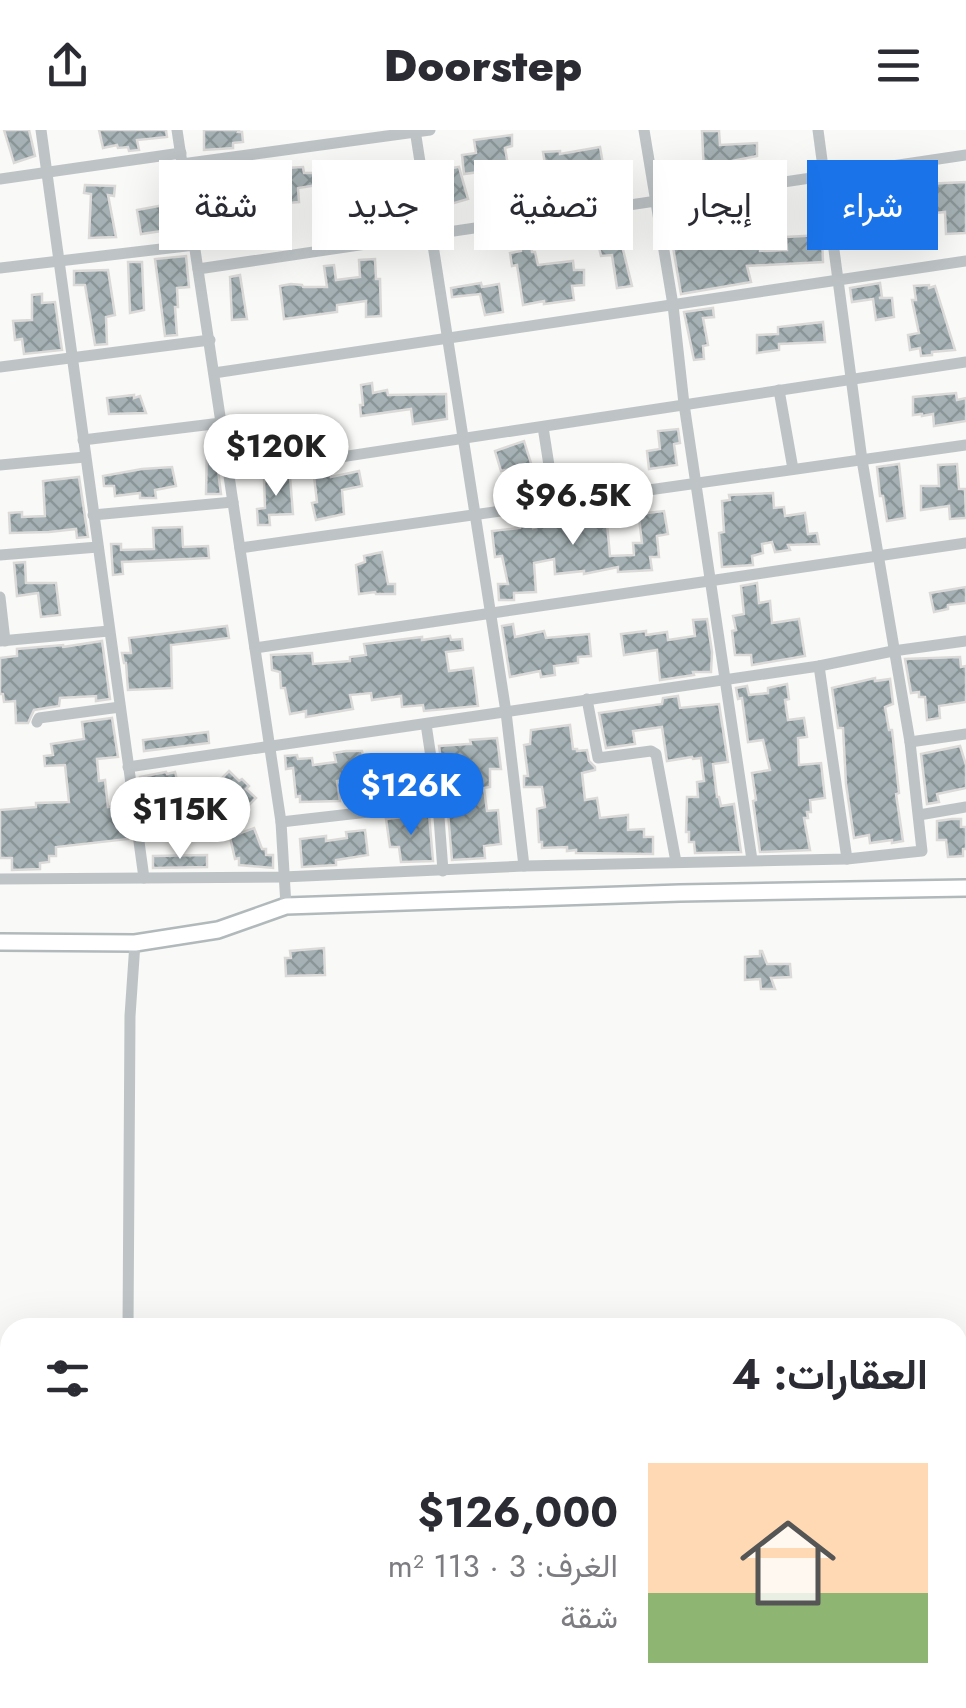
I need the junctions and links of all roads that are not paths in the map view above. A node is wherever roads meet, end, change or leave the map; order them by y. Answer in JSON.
{"nodes":[{"id":1,"x":41,"y":130,"type":"edge"},
{"id":2,"x":178,"y":130,"type":"edge"},
{"id":3,"x":430,"y":130,"type":"edge"},
{"id":4,"x":644,"y":130,"type":"edge"},
{"id":5,"x":818,"y":130,"type":"edge"},
{"id":6,"x":415,"y":131,"type":"edge"},
{"id":7,"x":966,"y":155,"type":"edge"},
{"id":8,"x":182,"y":158,"type":"junction"},
{"id":9,"x":420,"y":160,"type":"edge"},
{"id":10,"x":822,"y":160,"type":"edge"},
{"id":11,"x":932,"y":160,"type":"edge"},
{"id":12,"x":46,"y":174,"type":"junction"},
{"id":13,"x":0,"y":179,"type":"edge"},
{"id":14,"x":653,"y":179,"type":"edge"},
{"id":15,"x":653,"y":202,"type":"edge"},
{"id":16,"x":454,"y":231,"type":"edge"},
{"id":17,"x":159,"y":249,"type":"edge"},
{"id":18,"x":196,"y":250,"type":"edge"},
{"id":19,"x":329,"y":250,"type":"edge"},
{"id":20,"x":435,"y":250,"type":"edge"},
{"id":21,"x":665,"y":250,"type":"edge"},
{"id":22,"x":834,"y":250,"type":"edge"},
{"id":23,"x":966,"y":261,"type":"edge"},
{"id":24,"x":58,"y":262,"type":"junction"},
{"id":25,"x":0,"y":268,"type":"edge"},
{"id":26,"x":198,"y":270,"type":"junction"},
{"id":27,"x":839,"y":282,"type":"junction"},
{"id":28,"x":673,"y":304,"type":"junction"},
{"id":29,"x":447,"y":338,"type":"junction"},
{"id":30,"x":210,"y":340,"type":"junction"},
{"id":31,"x":72,"y":356,"type":"junction"},
{"id":32,"x":966,"y":362,"type":"edge"},
{"id":33,"x":0,"y":367,"type":"edge"},
{"id":34,"x":214,"y":374,"type":"junction"},
{"id":35,"x":851,"y":380,"type":"junction"},
{"id":36,"x":780,"y":390,"type":"junction"},
{"id":37,"x":684,"y":404,"type":"junction"},
{"id":38,"x":221,"y":423,"type":"junction"},
{"id":39,"x":543,"y":427,"type":"junction"},
{"id":40,"x":464,"y":439,"type":"junction"},
{"id":41,"x":83,"y":440,"type":"junction"},
{"id":42,"x":966,"y":445,"type":"edge"},
{"id":43,"x":85,"y":457,"type":"junction"},
{"id":44,"x":862,"y":460,"type":"junction"},
{"id":45,"x":0,"y":465,"type":"edge"},
{"id":46,"x":793,"y":469,"type":"junction"},
{"id":47,"x":229,"y":474,"type":"junction"},
{"id":48,"x":696,"y":484,"type":"junction"},
{"id":49,"x":233,"y":502,"type":"junction"},
{"id":50,"x":556,"y":504,"type":"junction"},
{"id":51,"x":94,"y":515,"type":"junction"},
{"id":52,"x":475,"y":515,"type":"junction"},
{"id":53,"x":966,"y":543,"type":"edge"},
{"id":54,"x":98,"y":546,"type":"junction"},
{"id":55,"x":240,"y":548,"type":"junction"},
{"id":56,"x":0,"y":555,"type":"edge"},
{"id":57,"x":880,"y":556,"type":"junction"},
{"id":58,"x":711,"y":581,"type":"junction"},
{"id":59,"x":0,"y":597,"type":"edge"},
{"id":60,"x":490,"y":614,"type":"junction"},
{"id":61,"x":109,"y":631,"type":"junction"},
{"id":62,"x":966,"y":640,"type":"edge"},
{"id":63,"x":3,"y":641,"type":"edge"},
{"id":64,"x":255,"y":648,"type":"junction"},
{"id":65,"x":894,"y":651,"type":"junction"},
{"id":66,"x":819,"y":666,"type":"junction"},
{"id":67,"x":726,"y":679,"type":"junction"},
{"id":68,"x":586,"y":700,"type":"junction"},
{"id":69,"x":120,"y":707,"type":"junction"},
{"id":70,"x":506,"y":712,"type":"junction"},
{"id":71,"x":37,"y":722,"type":"dead end"},
{"id":72,"x":426,"y":724,"type":"junction"},
{"id":73,"x":966,"y":734,"type":"edge"},
{"id":74,"x":910,"y":742,"type":"junction"},
{"id":75,"x":269,"y":745,"type":"junction"},
{"id":76,"x":128,"y":767,"type":"junction"},
{"id":77,"x":438,"y":804,"type":"junction"},
{"id":78,"x":966,"y":807,"type":"edge"},
{"id":79,"x":918,"y":815,"type":"junction"},
{"id":80,"x":281,"y":822,"type":"junction"},
{"id":81,"x":848,"y":859,"type":"junction"},
{"id":82,"x":752,"y":860,"type":"junction"},
{"id":83,"x":676,"y":862,"type":"junction"},
{"id":84,"x":524,"y":866,"type":"junction"},
{"id":85,"x":443,"y":871,"type":"junction"},
{"id":86,"x":283,"y":877,"type":"junction"},
{"id":87,"x":144,"y":878,"type":"junction"},
{"id":88,"x":0,"y":879,"type":"edge"},
{"id":89,"x":966,"y":888,"type":"edge"},
{"id":90,"x":286,"y":906,"type":"junction"},
{"id":91,"x":0,"y":942,"type":"edge"},
{"id":92,"x":135,"y":942,"type":"junction"},
{"id":93,"x":128,"y":1318,"type":"edge"}],
"edges":[{"from":1,"to":12,"type":"street"},
{"from":2,"to":8,"type":"street"},
{"from":3,"to":6,"type":"street"},
{"from":4,"to":14,"type":"street"},
{"from":5,"to":10,"type":"street"},
{"from":6,"to":8,"type":"street"},
{"from":6,"to":9,"type":"street"},
{"from":7,"to":11,"type":"street"},
{"from":8,"to":12,"type":"street"},
{"from":12,"to":13,"type":"street"},
{"from":12,"to":24,"type":"street"},
{"from":15,"to":16,"type":"street"},
{"from":17,"to":24,"type":"street"},
{"from":18,"to":26,"type":"street"},
{"from":19,"to":26,"type":"street"},
{"from":20,"to":29,"type":"street"},
{"from":21,"to":28,"type":"street"},
{"from":22,"to":27,"type":"street"},
{"from":23,"to":27,"type":"street"},
{"from":24,"to":25,"type":"street"},
{"from":24,"to":31,"type":"street"},
{"from":26,"to":30,"type":"street"},
{"from":27,"to":28,"type":"street"},
{"from":27,"to":35,"type":"street"},
{"from":28,"to":29,"type":"street"},
{"from":28,"to":37,"type":"street"},
{"from":29,"to":34,"type":"street"},
{"from":29,"to":40,"type":"street"},
{"from":30,"to":31,"type":"street"},
{"from":30,"to":34,"type":"street"},
{"from":31,"to":33,"type":"street"},
{"from":31,"to":41,"type":"street"},
{"from":32,"to":35,"type":"street"},
{"from":34,"to":38,"type":"street"},
{"from":35,"to":36,"type":"street"},
{"from":35,"to":44,"type":"street"},
{"from":36,"to":37,"type":"street"},
{"from":36,"to":46,"type":"street"},
{"from":37,"to":39,"type":"street"},
{"from":37,"to":48,"type":"street"},
{"from":38,"to":41,"type":"street"},
{"from":38,"to":47,"type":"street"},
{"from":39,"to":40,"type":"street"},
{"from":39,"to":50,"type":"street"},
{"from":40,"to":47,"type":"street"},
{"from":40,"to":52,"type":"street"},
{"from":41,"to":43,"type":"street"},
{"from":42,"to":44,"type":"street"},
{"from":43,"to":45,"type":"street"},
{"from":43,"to":51,"type":"street"},
{"from":44,"to":46,"type":"street"},
{"from":44,"to":57,"type":"street"},
{"from":46,"to":48,"type":"street"},
{"from":47,"to":49,"type":"street"},
{"from":48,"to":50,"type":"street"},
{"from":48,"to":58,"type":"street"},
{"from":49,"to":51,"type":"street"},
{"from":49,"to":55,"type":"street"},
{"from":50,"to":52,"type":"street"},
{"from":51,"to":54,"type":"street"},
{"from":52,"to":55,"type":"street"},
{"from":52,"to":60,"type":"street"},
{"from":53,"to":57,"type":"street"},
{"from":54,"to":56,"type":"street"},
{"from":54,"to":61,"type":"street"},
{"from":55,"to":64,"type":"street"},
{"from":57,"to":58,"type":"street"},
{"from":57,"to":65,"type":"street"},
{"from":58,"to":60,"type":"street"},
{"from":58,"to":67,"type":"street"},
{"from":59,"to":63,"type":"street"},
{"from":60,"to":64,"type":"street"},
{"from":60,"to":70,"type":"street"},
{"from":61,"to":63,"type":"street"},
{"from":61,"to":69,"type":"street"},
{"from":62,"to":65,"type":"street"},
{"from":64,"to":75,"type":"street"},
{"from":65,"to":66,"type":"street"},
{"from":65,"to":74,"type":"street"},
{"from":66,"to":67,"type":"street"},
{"from":66,"to":81,"type":"street"},
{"from":67,"to":68,"type":"street"},
{"from":67,"to":82,"type":"street"},
{"from":68,"to":70,"type":"street"},
{"from":68,"to":83,"type":"street"},
{"from":69,"to":71,"type":"street"},
{"from":69,"to":76,"type":"street"},
{"from":70,"to":72,"type":"street"},
{"from":70,"to":84,"type":"street"},
{"from":72,"to":75,"type":"street"},
{"from":72,"to":77,"type":"street"},
{"from":73,"to":74,"type":"street"},
{"from":74,"to":79,"type":"street"},
{"from":75,"to":76,"type":"street"},
{"from":75,"to":80,"type":"street"},
{"from":76,"to":87,"type":"street"},
{"from":77,"to":80,"type":"street"},
{"from":77,"to":85,"type":"street"},
{"from":78,"to":79,"type":"street"},
{"from":79,"to":81,"type":"street"},
{"from":80,"to":86,"type":"street"},
{"from":81,"to":82,"type":"street"},
{"from":82,"to":83,"type":"street"},
{"from":83,"to":84,"type":"street"},
{"from":84,"to":85,"type":"street"},
{"from":85,"to":86,"type":"street"},
{"from":86,"to":87,"type":"street"},
{"from":86,"to":90,"type":"street"},
{"from":87,"to":88,"type":"street"},
{"from":89,"to":90,"type":"street"},
{"from":90,"to":92,"type":"street"},
{"from":91,"to":92,"type":"street"},
{"from":92,"to":93,"type":"street"}]}
